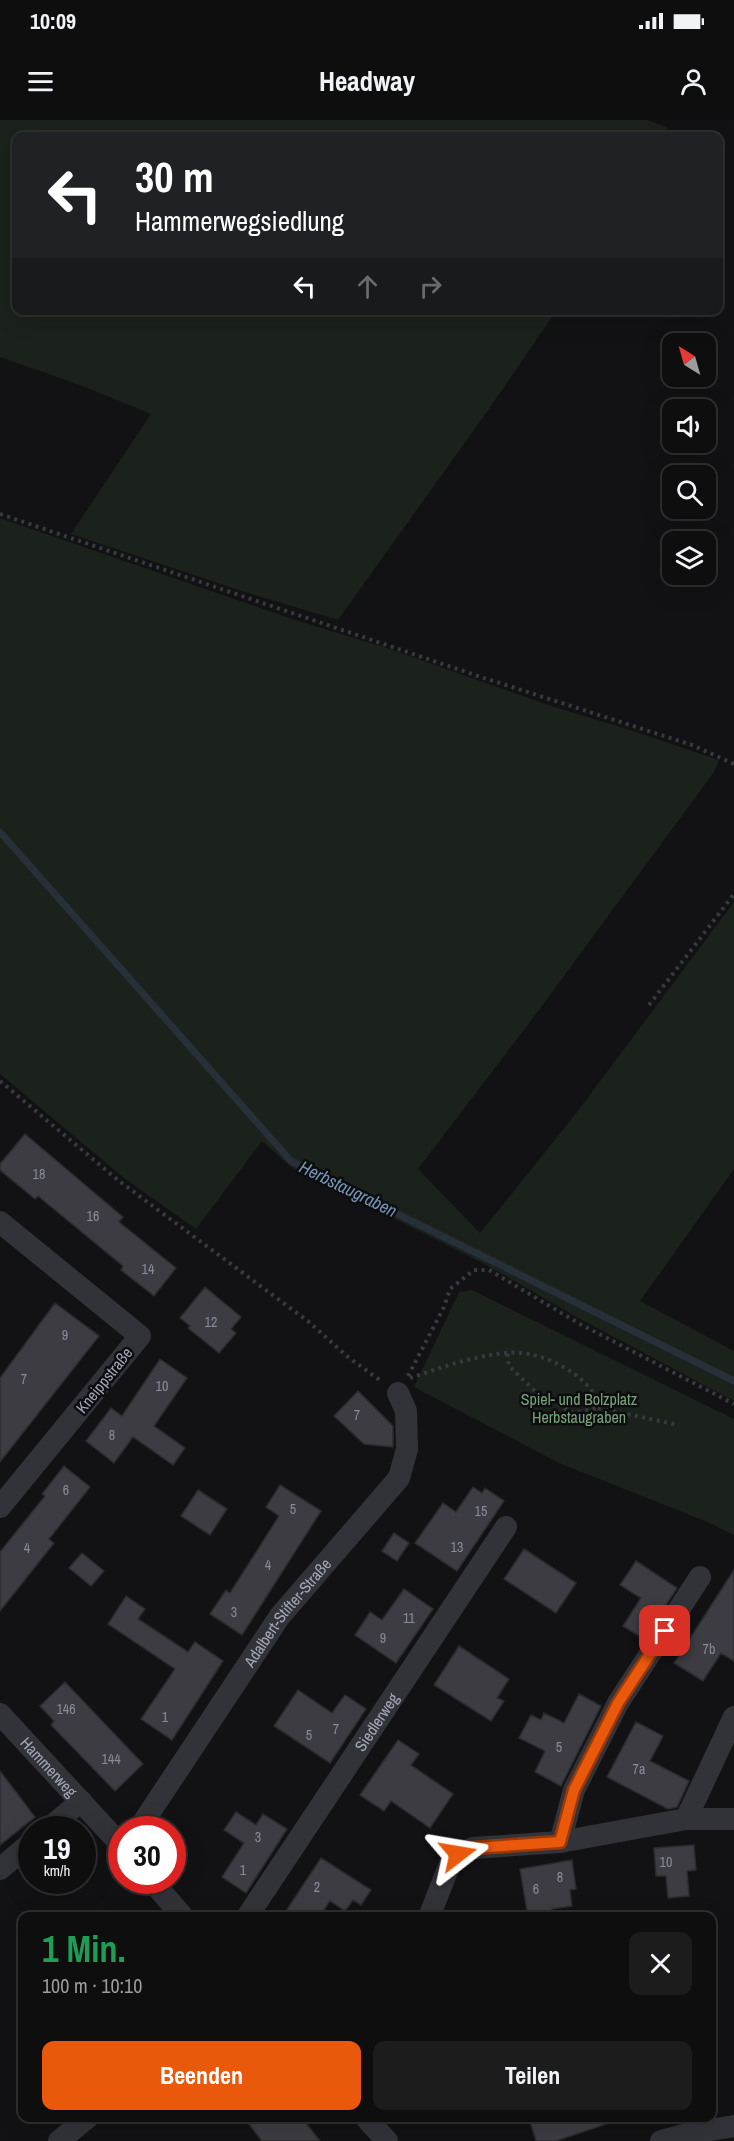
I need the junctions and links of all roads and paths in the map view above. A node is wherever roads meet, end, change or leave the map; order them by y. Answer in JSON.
{"nodes":[{"id":1,"x":0,"y":514,"type":"edge"},
{"id":2,"x":734,"y":764,"type":"edge"},
{"id":3,"x":734,"y":894,"type":"edge"},
{"id":4,"x":649,"y":1005,"type":"dead end"},
{"id":5,"x":0,"y":1081,"type":"edge"},
{"id":6,"x":0,"y":1222,"type":"edge"},
{"id":7,"x":507,"y":1352,"type":"junction"},
{"id":8,"x":398,"y":1393,"type":"joint"},
{"id":9,"x":734,"y":1404,"type":"edge"},
{"id":10,"x":598,"y":1408,"type":"junction"},
{"id":11,"x":679,"y":1425,"type":"dead end"},
{"id":12,"x":0,"y":1507,"type":"edge"},
{"id":13,"x":506,"y":1527,"type":"dead end"},
{"id":14,"x":700,"y":1577,"type":"dead end"},
{"id":15,"x":0,"y":1714,"type":"edge"},
{"id":16,"x":734,"y":1717,"type":"edge"},
{"id":17,"x":81,"y":1802,"type":"junction"},
{"id":18,"x":64,"y":1816,"type":"edge"},
{"id":19,"x":147,"y":1816,"type":"edge"},
{"id":20,"x":734,"y":1819,"type":"edge"},
{"id":21,"x":686,"y":1820,"type":"junction"},
{"id":22,"x":108,"y":1831,"type":"edge"},
{"id":23,"x":560,"y":1842,"type":"junction"},
{"id":24,"x":18,"y":1854,"type":"edge"},
{"id":25,"x":0,"y":1869,"type":"edge"},
{"id":26,"x":163,"y":1894,"type":"edge"},
{"id":27,"x":179,"y":1912,"type":"edge"},
{"id":28,"x":250,"y":1912,"type":"edge"},
{"id":29,"x":431,"y":1912,"type":"edge"},
{"id":30,"x":82,"y":2122,"type":"edge"},
{"id":31,"x":370,"y":2122,"type":"edge"},
{"id":32,"x":734,"y":2126,"type":"edge"},
{"id":33,"x":59,"y":2141,"type":"edge"},
{"id":34,"x":387,"y":2141,"type":"edge"},
{"id":35,"x":661,"y":2141,"type":"edge"}],
"edges":[{"from":1,"to":2,"type":"path"},
{"from":3,"to":4,"type":"path"},
{"from":5,"to":8,"type":"path"},
{"from":6,"to":12,"type":"street","name":"Kneippstraße"},
{"from":7,"to":9,"type":"path"},
{"from":7,"to":10,"type":"path"},
{"from":7,"to":10,"type":"path"},
{"from":8,"to":19,"type":"street","name":"Adalbert-Stifter-Straße"},
{"from":10,"to":11,"type":"path"},
{"from":13,"to":28,"type":"street","name":"Siedlerweg"},
{"from":14,"to":23,"type":"street"},
{"from":15,"to":17,"type":"street","name":"Hammerweg"},
{"from":16,"to":21,"type":"street"},
{"from":17,"to":18,"type":"street"},
{"from":17,"to":22,"type":"street","name":"Hammerweg"},
{"from":20,"to":21,"type":"street"},
{"from":21,"to":23,"type":"street"},
{"from":23,"to":29,"type":"street"},
{"from":24,"to":25,"type":"street"},
{"from":26,"to":27,"type":"street"},
{"from":30,"to":33,"type":"street"},
{"from":31,"to":34,"type":"street"},
{"from":32,"to":35,"type":"street"}]}
